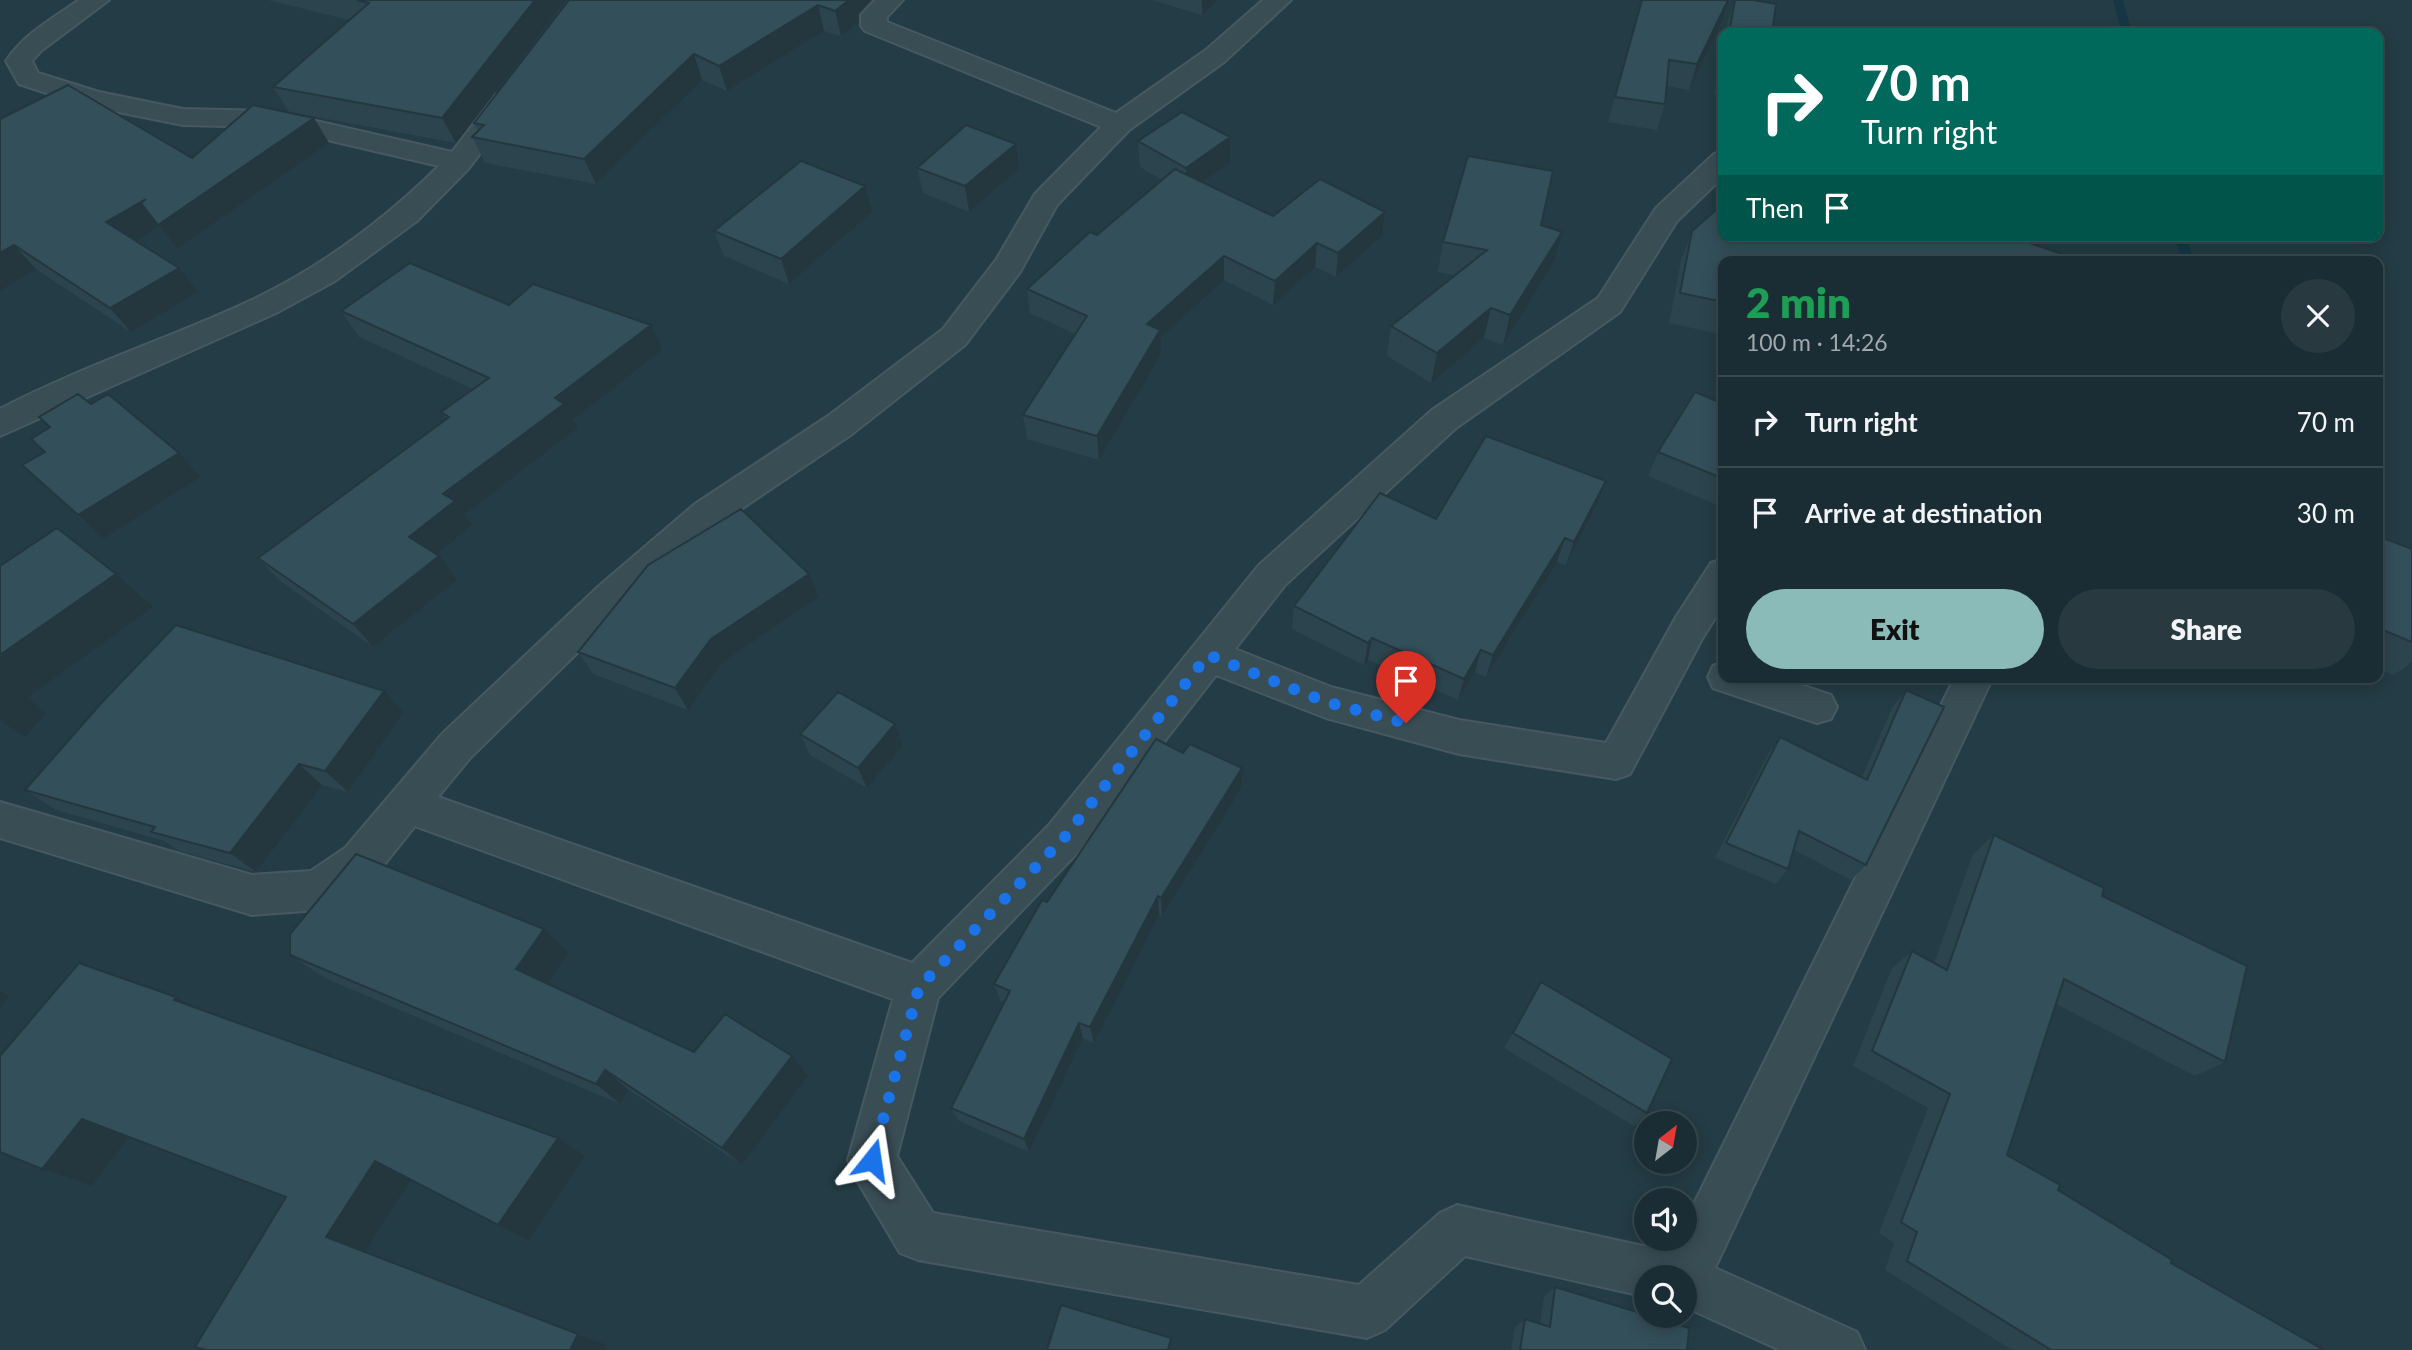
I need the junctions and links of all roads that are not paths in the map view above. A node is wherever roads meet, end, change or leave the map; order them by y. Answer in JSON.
{"nodes":[{"id":1,"x":96,"y":0,"type":"edge"},
{"id":2,"x":890,"y":0,"type":"edge"},
{"id":3,"x":1278,"y":0,"type":"edge"},
{"id":4,"x":32,"y":45,"type":"junction"},
{"id":5,"x":0,"y":57,"type":"edge"},
{"id":6,"x":525,"y":76,"type":"edge"},
{"id":7,"x":1119,"y":124,"type":"junction"},
{"id":8,"x":459,"y":162,"type":"junction"},
{"id":9,"x":1718,"y":166,"type":"edge"},
{"id":10,"x":0,"y":424,"type":"edge"},
{"id":11,"x":1718,"y":583,"type":"edge"},
{"id":12,"x":1208,"y":655,"type":"junction"},
{"id":13,"x":1672,"y":659,"type":"junction"},
{"id":14,"x":1718,"y":674,"type":"edge"},
{"id":15,"x":1744,"y":683,"type":"edge"},
{"id":16,"x":1971,"y":683,"type":"edge"},
{"id":17,"x":1817,"y":708,"type":"dead end"},
{"id":18,"x":408,"y":805,"type":"junction"},
{"id":19,"x":0,"y":820,"type":"edge"},
{"id":20,"x":919,"y":987,"type":"junction"},
{"id":21,"x":1692,"y":1265,"type":"edge"},
{"id":22,"x":1634,"y":1269,"type":"edge"},
{"id":23,"x":1697,"y":1285,"type":"edge"},
{"id":24,"x":1839,"y":1350,"type":"edge"}],
"edges":[{"from":1,"to":4,"type":"street"},
{"from":2,"to":7,"type":"street"},
{"from":3,"to":7,"type":"street"},
{"from":4,"to":5,"type":"street"},
{"from":4,"to":8,"type":"street"},
{"from":6,"to":8,"type":"street"},
{"from":7,"to":18,"type":"street"},
{"from":8,"to":10,"type":"street"},
{"from":9,"to":12,"type":"street"},
{"from":11,"to":13,"type":"street"},
{"from":12,"to":13,"type":"street"},
{"from":12,"to":20,"type":"street"},
{"from":13,"to":14,"type":"street"},
{"from":15,"to":17,"type":"street"},
{"from":16,"to":21,"type":"street"},
{"from":18,"to":19,"type":"street"},
{"from":18,"to":20,"type":"street"},
{"from":20,"to":22,"type":"street"},
{"from":23,"to":24,"type":"street"}]}
